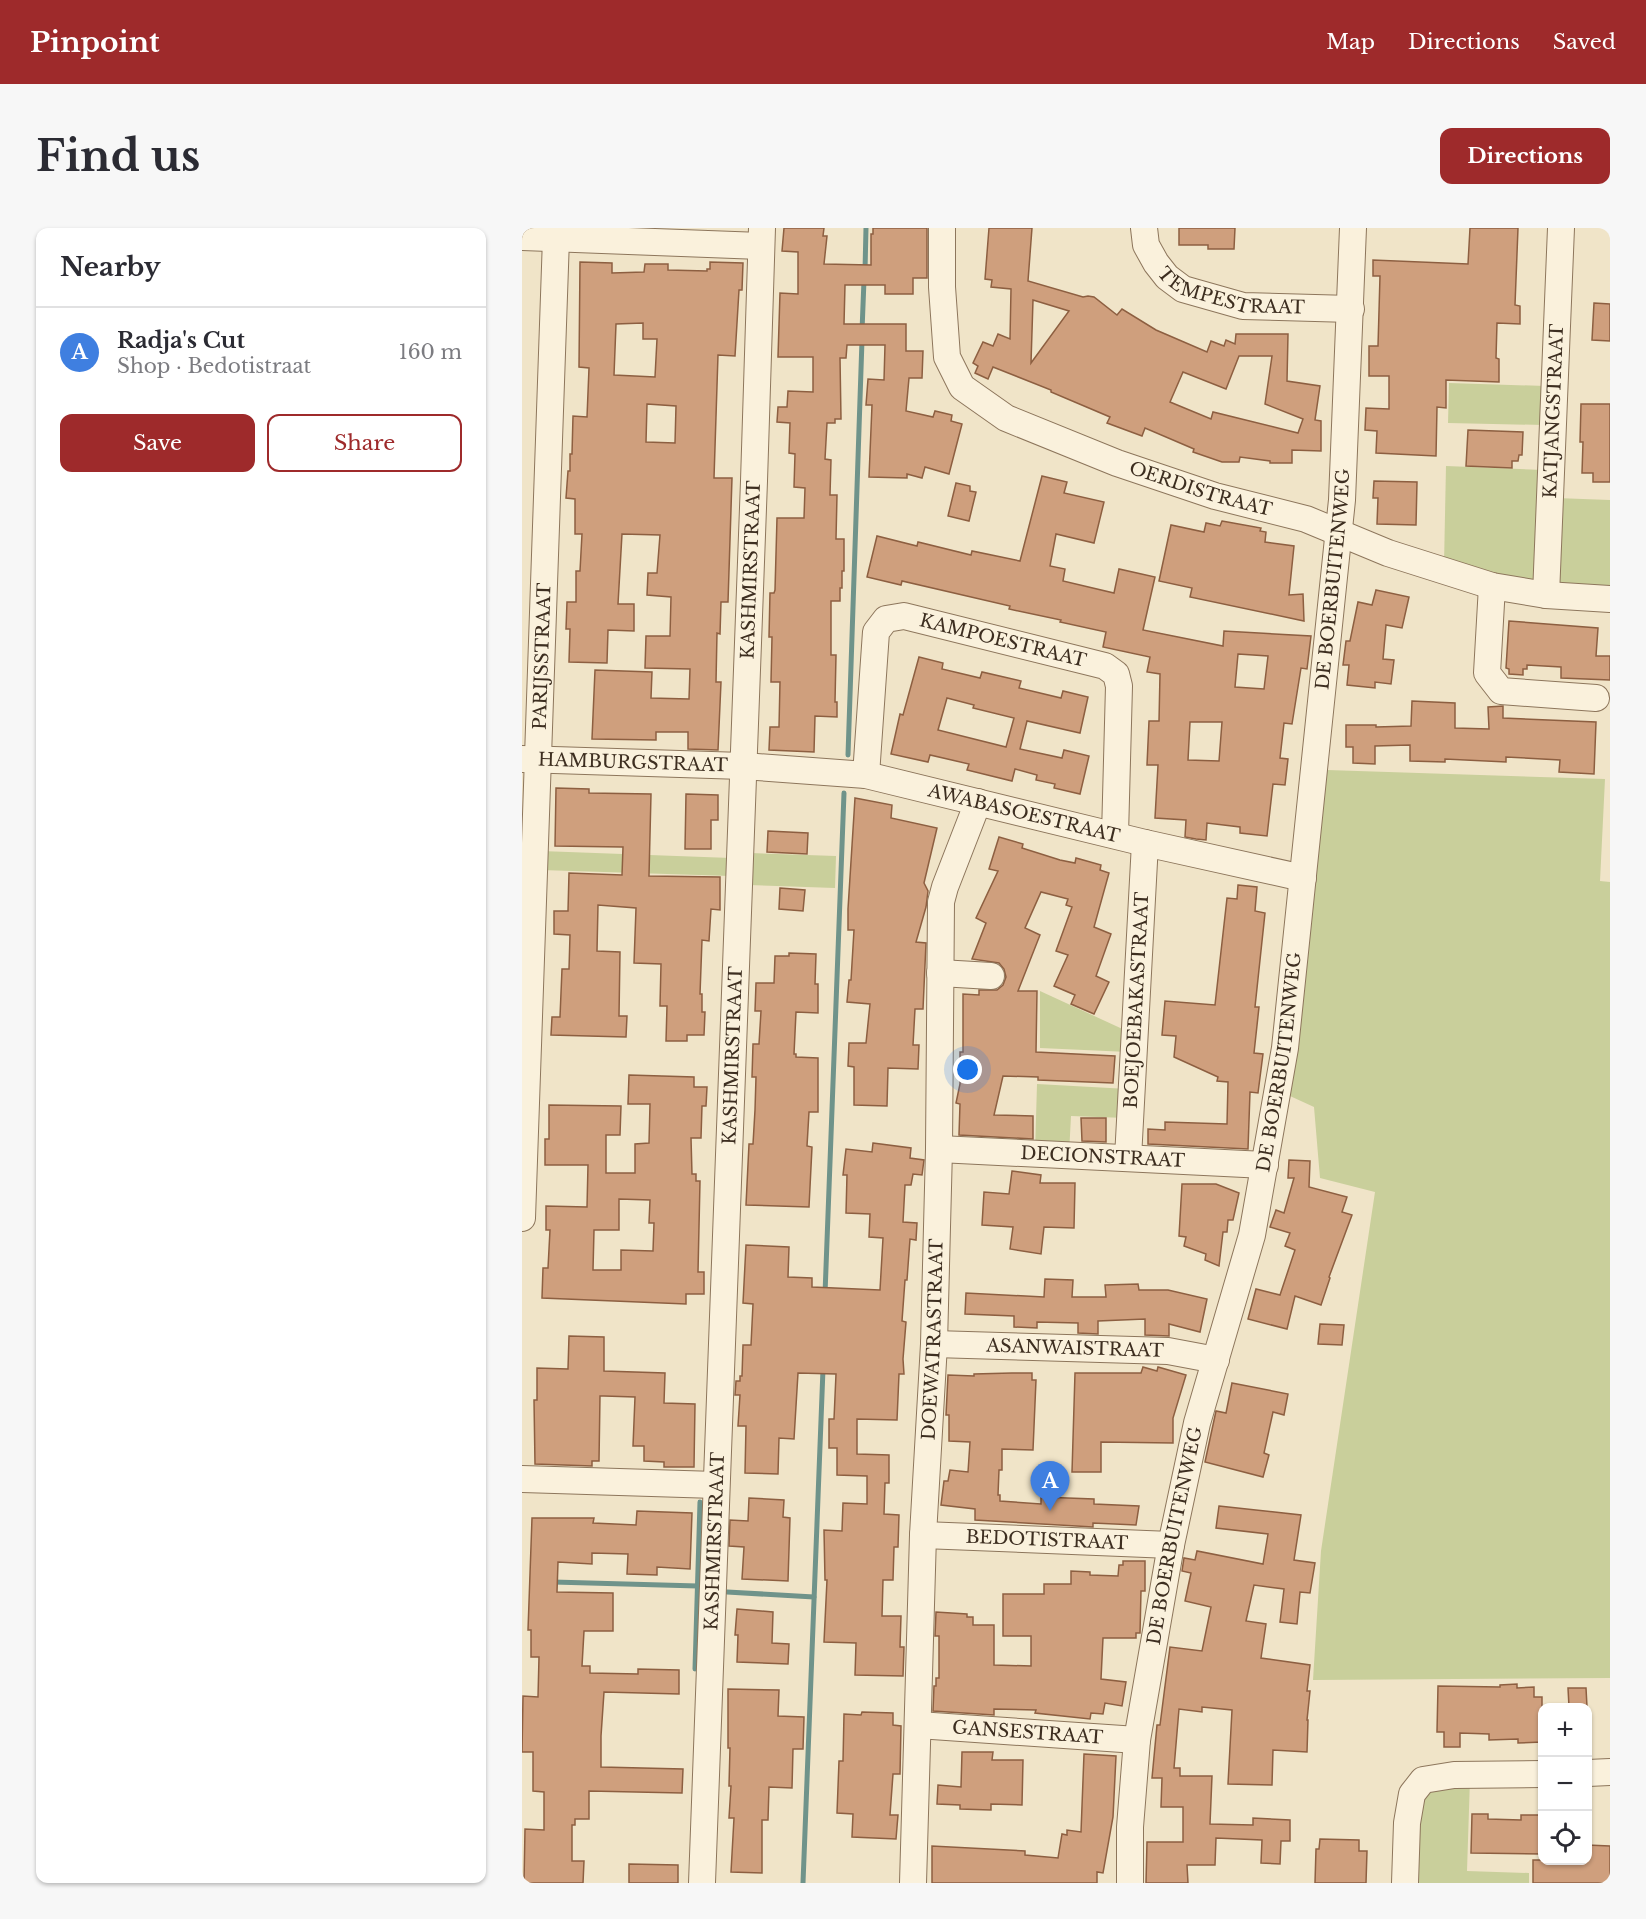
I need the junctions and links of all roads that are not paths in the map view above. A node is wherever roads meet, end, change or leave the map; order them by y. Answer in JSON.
{"nodes":[{"id":1,"x":942,"y":228,"type":"edge"},
{"id":2,"x":1144,"y":228,"type":"edge"},
{"id":3,"x":1353,"y":228,"type":"edge"},
{"id":4,"x":1561,"y":228,"type":"edge"},
{"id":5,"x":522,"y":237,"type":"edge"},
{"id":6,"x":761,"y":237,"type":"edge"},
{"id":7,"x":556,"y":238,"type":"junction"},
{"id":8,"x":1351,"y":309,"type":"junction"},
{"id":9,"x":1339,"y":534,"type":"junction"},
{"id":10,"x":1492,"y":586,"type":"junction"},
{"id":11,"x":1546,"y":595,"type":"junction"},
{"id":12,"x":1610,"y":599,"type":"edge"},
{"id":13,"x":1596,"y":698,"type":"dead end"},
{"id":14,"x":530,"y":759,"type":"edge"},
{"id":15,"x":743,"y":766,"type":"junction"},
{"id":16,"x":866,"y":775,"type":"junction"},
{"id":17,"x":978,"y":802,"type":"junction"},
{"id":18,"x":1115,"y":836,"type":"junction"},
{"id":19,"x":1145,"y":843,"type":"junction"},
{"id":20,"x":1303,"y":878,"type":"junction"},
{"id":21,"x":527,"y":955,"type":"edge"},
{"id":22,"x":940,"y":973,"type":"junction"},
{"id":23,"x":991,"y":976,"type":"dead end"},
{"id":24,"x":939,"y":1149,"type":"junction"},
{"id":25,"x":1128,"y":1158,"type":"junction"},
{"id":26,"x":1265,"y":1165,"type":"junction"},
{"id":27,"x":522,"y":1218,"type":"edge"},
{"id":28,"x":934,"y":1344,"type":"junction"},
{"id":29,"x":1216,"y":1360,"type":"junction"},
{"id":30,"x":522,"y":1479,"type":"edge"},
{"id":31,"x":716,"y":1485,"type":"junction"},
{"id":32,"x":923,"y":1535,"type":"junction"},
{"id":33,"x":1172,"y":1545,"type":"junction"},
{"id":34,"x":918,"y":1725,"type":"junction"},
{"id":35,"x":1137,"y":1740,"type":"junction"},
{"id":36,"x":1610,"y":1772,"type":"edge"},
{"id":37,"x":1592,"y":1773,"type":"edge"},
{"id":38,"x":1538,"y":1774,"type":"edge"},
{"id":39,"x":702,"y":1883,"type":"edge"},
{"id":40,"x":913,"y":1883,"type":"edge"},
{"id":41,"x":1130,"y":1883,"type":"edge"},
{"id":42,"x":1405,"y":1883,"type":"edge"}],
"edges":[{"from":1,"to":9,"type":"street","name":"OERDISTRAAT"},
{"from":2,"to":8,"type":"street","name":"TEMPESTRAAT"},
{"from":3,"to":8,"type":"street","name":"DE BOERBUITENWEG"},
{"from":4,"to":11,"type":"street","name":"KATJANGSTRAAT"},
{"from":5,"to":7,"type":"street"},
{"from":6,"to":7,"type":"street"},
{"from":6,"to":15,"type":"street","name":"KASHMIRSTRAAT"},
{"from":7,"to":14,"type":"street","name":"PARIJSSTRAAT"},
{"from":8,"to":9,"type":"street","name":"DE BOERBUITENWEG"},
{"from":9,"to":10,"type":"street","name":"OERDISTRAAT"},
{"from":9,"to":20,"type":"street","name":"DE BOERBUITENWEG"},
{"from":10,"to":11,"type":"street","name":"OERDISTRAAT"},
{"from":10,"to":13,"type":"street"},
{"from":11,"to":12,"type":"street","name":"OERDISTRAAT"},
{"from":14,"to":15,"type":"street","name":"HAMBURGSTRAAT"},
{"from":14,"to":21,"type":"street","name":"PARIJSSTRAAT"},
{"from":15,"to":16,"type":"street","name":"AWABASOESTRAAT"},
{"from":15,"to":31,"type":"street","name":"KASHMIRSTRAAT"},
{"from":16,"to":17,"type":"street","name":"AWABASOESTRAAT"},
{"from":16,"to":18,"type":"street","name":"KAMPOESTRAAT"},
{"from":17,"to":18,"type":"street","name":"AWABASOESTRAAT"},
{"from":17,"to":22,"type":"street","name":"DOEWATRASTRAAT"},
{"from":18,"to":19,"type":"street","name":"AWABASOESTRAAT"},
{"from":19,"to":20,"type":"street","name":"AWABASOESTRAAT"},
{"from":19,"to":25,"type":"street","name":"BOEJOEBAKASTRAAT"},
{"from":20,"to":26,"type":"street","name":"DE BOERBUITENWEG"},
{"from":21,"to":27,"type":"street","name":"PARIJSSTRAAT"},
{"from":22,"to":23,"type":"street"},
{"from":22,"to":24,"type":"street","name":"DOEWATRASTRAAT"},
{"from":24,"to":25,"type":"street","name":"DECIONSTRAAT"},
{"from":24,"to":28,"type":"street","name":"DOEWATRASTRAAT"},
{"from":25,"to":26,"type":"street","name":"DECIONSTRAAT"},
{"from":26,"to":29,"type":"street","name":"DE BOERBUITENWEG"},
{"from":28,"to":29,"type":"street","name":"ASANWAISTRAAT"},
{"from":28,"to":32,"type":"street","name":"DOEWATRASTRAAT"},
{"from":29,"to":33,"type":"street","name":"DE BOERBUITENWEG"},
{"from":30,"to":31,"type":"street"},
{"from":31,"to":39,"type":"street","name":"KASHMIRSTRAAT"},
{"from":32,"to":33,"type":"street","name":"BEDOTISTRAAT"},
{"from":32,"to":34,"type":"street","name":"DOEWATRASTRAAT"},
{"from":33,"to":35,"type":"street","name":"DE BOERBUITENWEG"},
{"from":34,"to":35,"type":"street","name":"GANSESTRAAT"},
{"from":34,"to":40,"type":"street","name":"DOEWATRASTRAAT"},
{"from":35,"to":41,"type":"street","name":"DE BOERBUITENWEG"},
{"from":36,"to":37,"type":"street"},
{"from":38,"to":42,"type":"street"}]}
